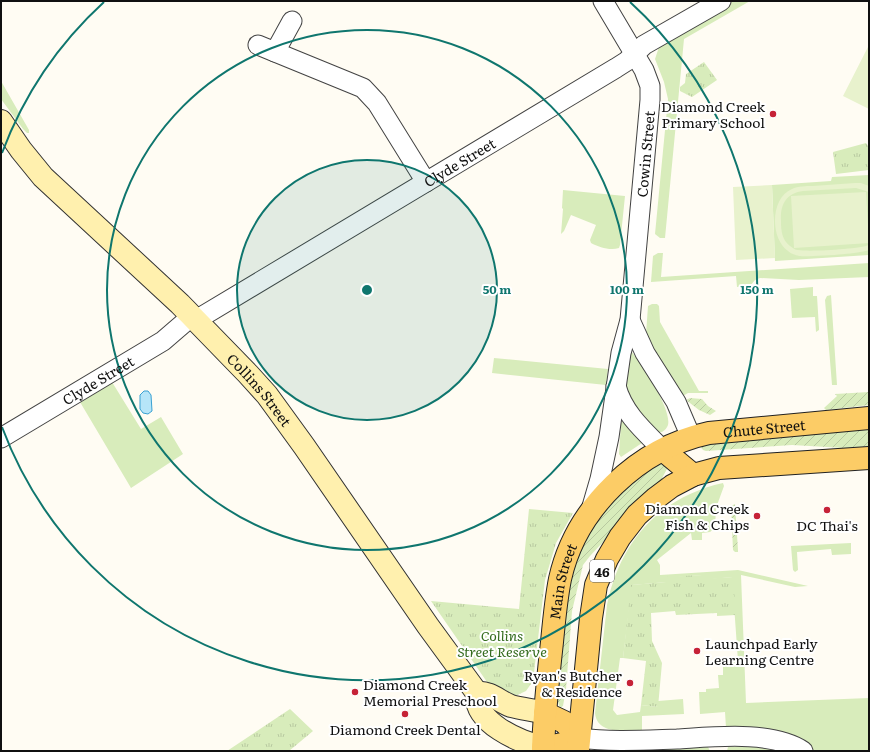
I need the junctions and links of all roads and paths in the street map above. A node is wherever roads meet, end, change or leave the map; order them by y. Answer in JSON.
{"nodes":[{"id":1,"x":603,"y":1,"type":"edge"},
{"id":2,"x":721,"y":1,"type":"edge"},
{"id":3,"x":292,"y":21,"type":"dead end"},
{"id":4,"x":635,"y":54,"type":"junction"},
{"id":5,"x":1,"y":121,"type":"edge"},
{"id":6,"x":426,"y":182,"type":"junction"},
{"id":7,"x":194,"y":318,"type":"junction"},
{"id":8,"x":630,"y":320,"type":"junction"},
{"id":9,"x":616,"y":386,"type":"junction"},
{"id":10,"x":869,"y":418,"type":"edge"},
{"id":11,"x":691,"y":437,"type":"junction"},
{"id":12,"x":1,"y":438,"type":"edge"},
{"id":13,"x":662,"y":450,"type":"junction"},
{"id":14,"x":869,"y":458,"type":"edge"},
{"id":15,"x":693,"y":475,"type":"junction"},
{"id":16,"x":590,"y":514,"type":"junction"},
{"id":17,"x":477,"y":693,"type":"junction"},
{"id":18,"x":545,"y":712,"type":"junction"},
{"id":19,"x":578,"y":745,"type":"edge"},
{"id":20,"x":543,"y":749,"type":"edge"},
{"id":21,"x":802,"y":751,"type":"edge"}],
"edges":[{"from":1,"to":4,"type":"street","name":"Cowin Street"},
{"from":2,"to":4,"type":"street","name":"Clyde Street"},
{"from":3,"to":6,"type":"street"},
{"from":4,"to":6,"type":"street","name":"Clyde Street"},
{"from":4,"to":8,"type":"street","name":"Cowin Street"},
{"from":5,"to":7,"type":"street","name":"Collins Street"},
{"from":6,"to":7,"type":"street","name":"Clyde Street"},
{"from":7,"to":12,"type":"street","name":"Clyde Street"},
{"from":7,"to":17,"type":"street","name":"Collins Street"},
{"from":8,"to":9,"type":"street","name":"Cowin Street"},
{"from":8,"to":11,"type":"street","name":"Cowin Street"},
{"from":9,"to":13,"type":"street","name":"Cowin Street"},
{"from":9,"to":16,"type":"street","name":"Cowin Street"},
{"from":10,"to":11,"type":"main road","name":"Chute Street"},
{"from":11,"to":13,"type":"main road","name":"Chute Street"},
{"from":11,"to":15,"type":"main road"},
{"from":13,"to":15,"type":"main road"},
{"from":13,"to":16,"type":"main road","name":"Main Street"},
{"from":14,"to":15,"type":"main road","number":"46"},
{"from":15,"to":19,"type":"main road","number":"46"},
{"from":16,"to":18,"type":"main road","name":"Main Street"},
{"from":17,"to":18,"type":"street"},
{"from":17,"to":20,"type":"street","name":"Collins Street"},
{"from":18,"to":19,"type":"main road"},
{"from":18,"to":20,"type":"main road","name":"Main Street"},
{"from":19,"to":20,"type":"main road","name":"Collins Street"},
{"from":19,"to":21,"type":"street"}]}
